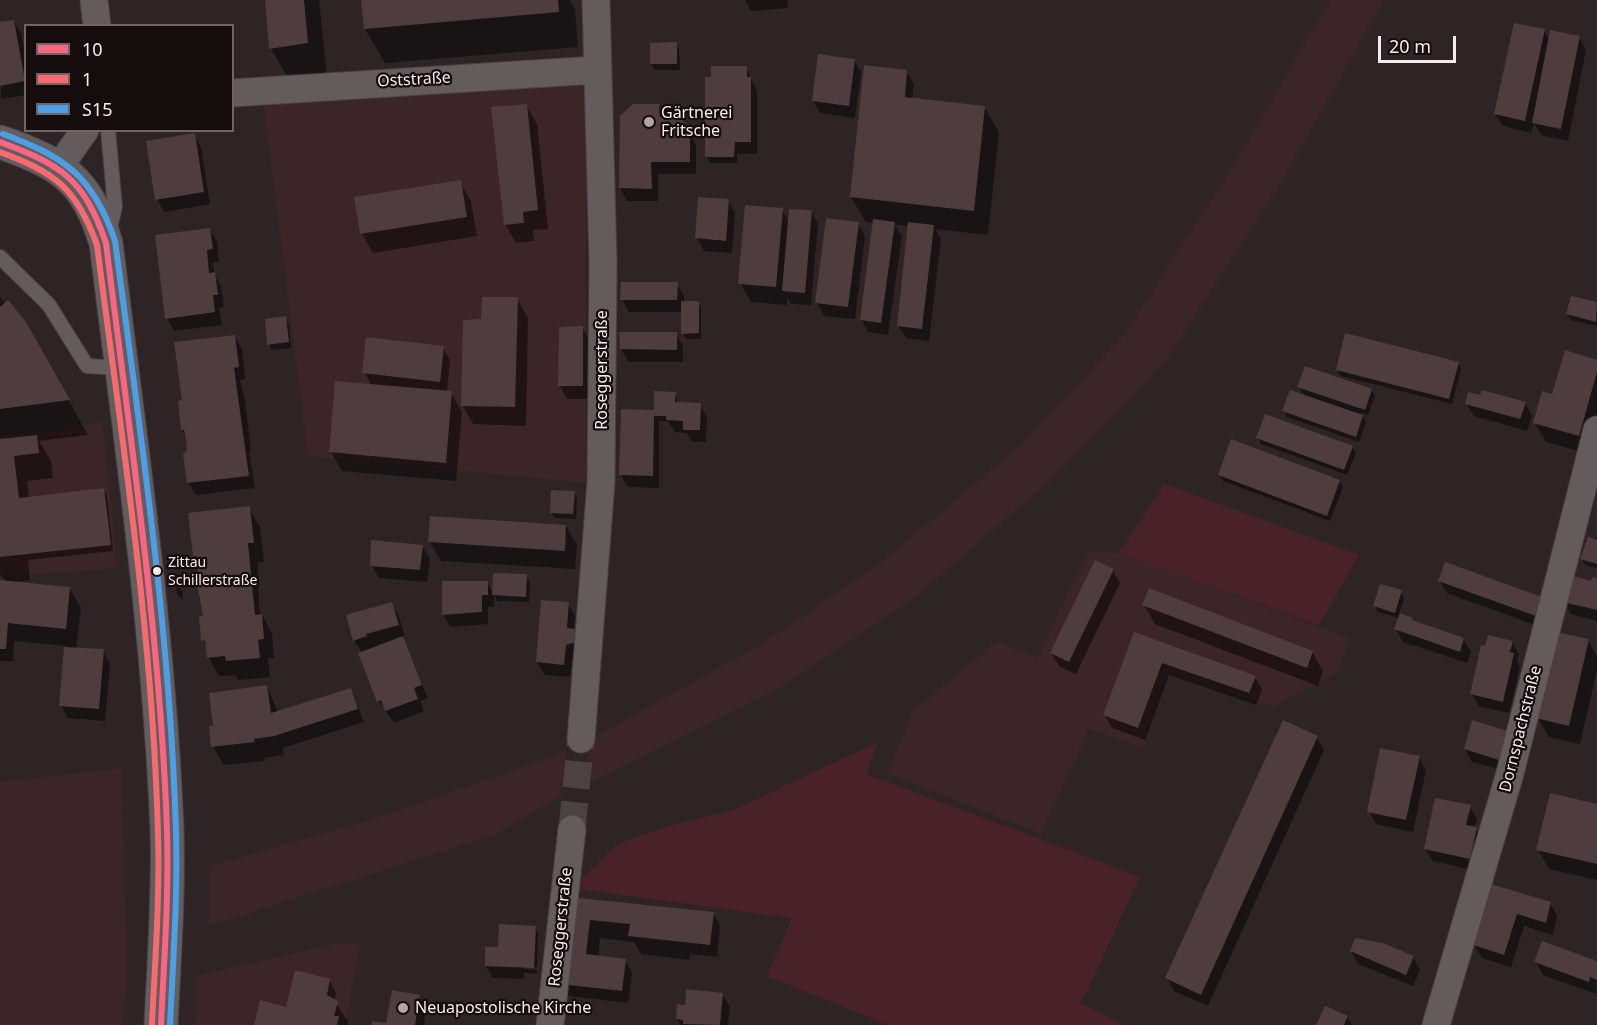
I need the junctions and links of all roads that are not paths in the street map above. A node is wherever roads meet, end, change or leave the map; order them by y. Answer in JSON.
{"nodes":[{"id":1,"x":94,"y":0,"type":"edge"},
{"id":2,"x":596,"y":0,"type":"edge"},
{"id":3,"x":97,"y":24,"type":"edge"},
{"id":4,"x":597,"y":70,"type":"junction"},
{"id":5,"x":234,"y":93,"type":"edge"},
{"id":6,"x":84,"y":132,"type":"edge"},
{"id":7,"x":108,"y":132,"type":"edge"},
{"id":8,"x":0,"y":142,"type":"edge"},
{"id":9,"x":59,"y":167,"type":"junction"},
{"id":10,"x":106,"y":243,"type":"junction"},
{"id":11,"x":0,"y":256,"type":"edge"},
{"id":12,"x":121,"y":368,"type":"junction"},
{"id":13,"x":1597,"y":430,"type":"edge"},
{"id":14,"x":581,"y":739,"type":"tunnel mouth"},
{"id":15,"x":572,"y":829,"type":"tunnel mouth"},
{"id":16,"x":161,"y":1025,"type":"edge"},
{"id":17,"x":550,"y":1025,"type":"edge"},
{"id":18,"x":1436,"y":1025,"type":"edge"}],
"edges":[{"from":1,"to":3,"type":"street"},
{"from":2,"to":4,"type":"street","name":"Roseggerstraße"},
{"from":4,"to":5,"type":"street","name":"Oststraße"},
{"from":4,"to":14,"type":"street","name":"Roseggerstraße"},
{"from":6,"to":9,"type":"street"},
{"from":7,"to":10,"type":"lane"},
{"from":8,"to":9,"type":"main road"},
{"from":9,"to":10,"type":"main road"},
{"from":10,"to":12,"type":"main road"},
{"from":11,"to":12,"type":"lane"},
{"from":12,"to":16,"type":"main road"},
{"from":13,"to":18,"type":"street","name":"Dornspachstraße"},
{"from":15,"to":17,"type":"street","name":"Roseggerstraße"}]}
